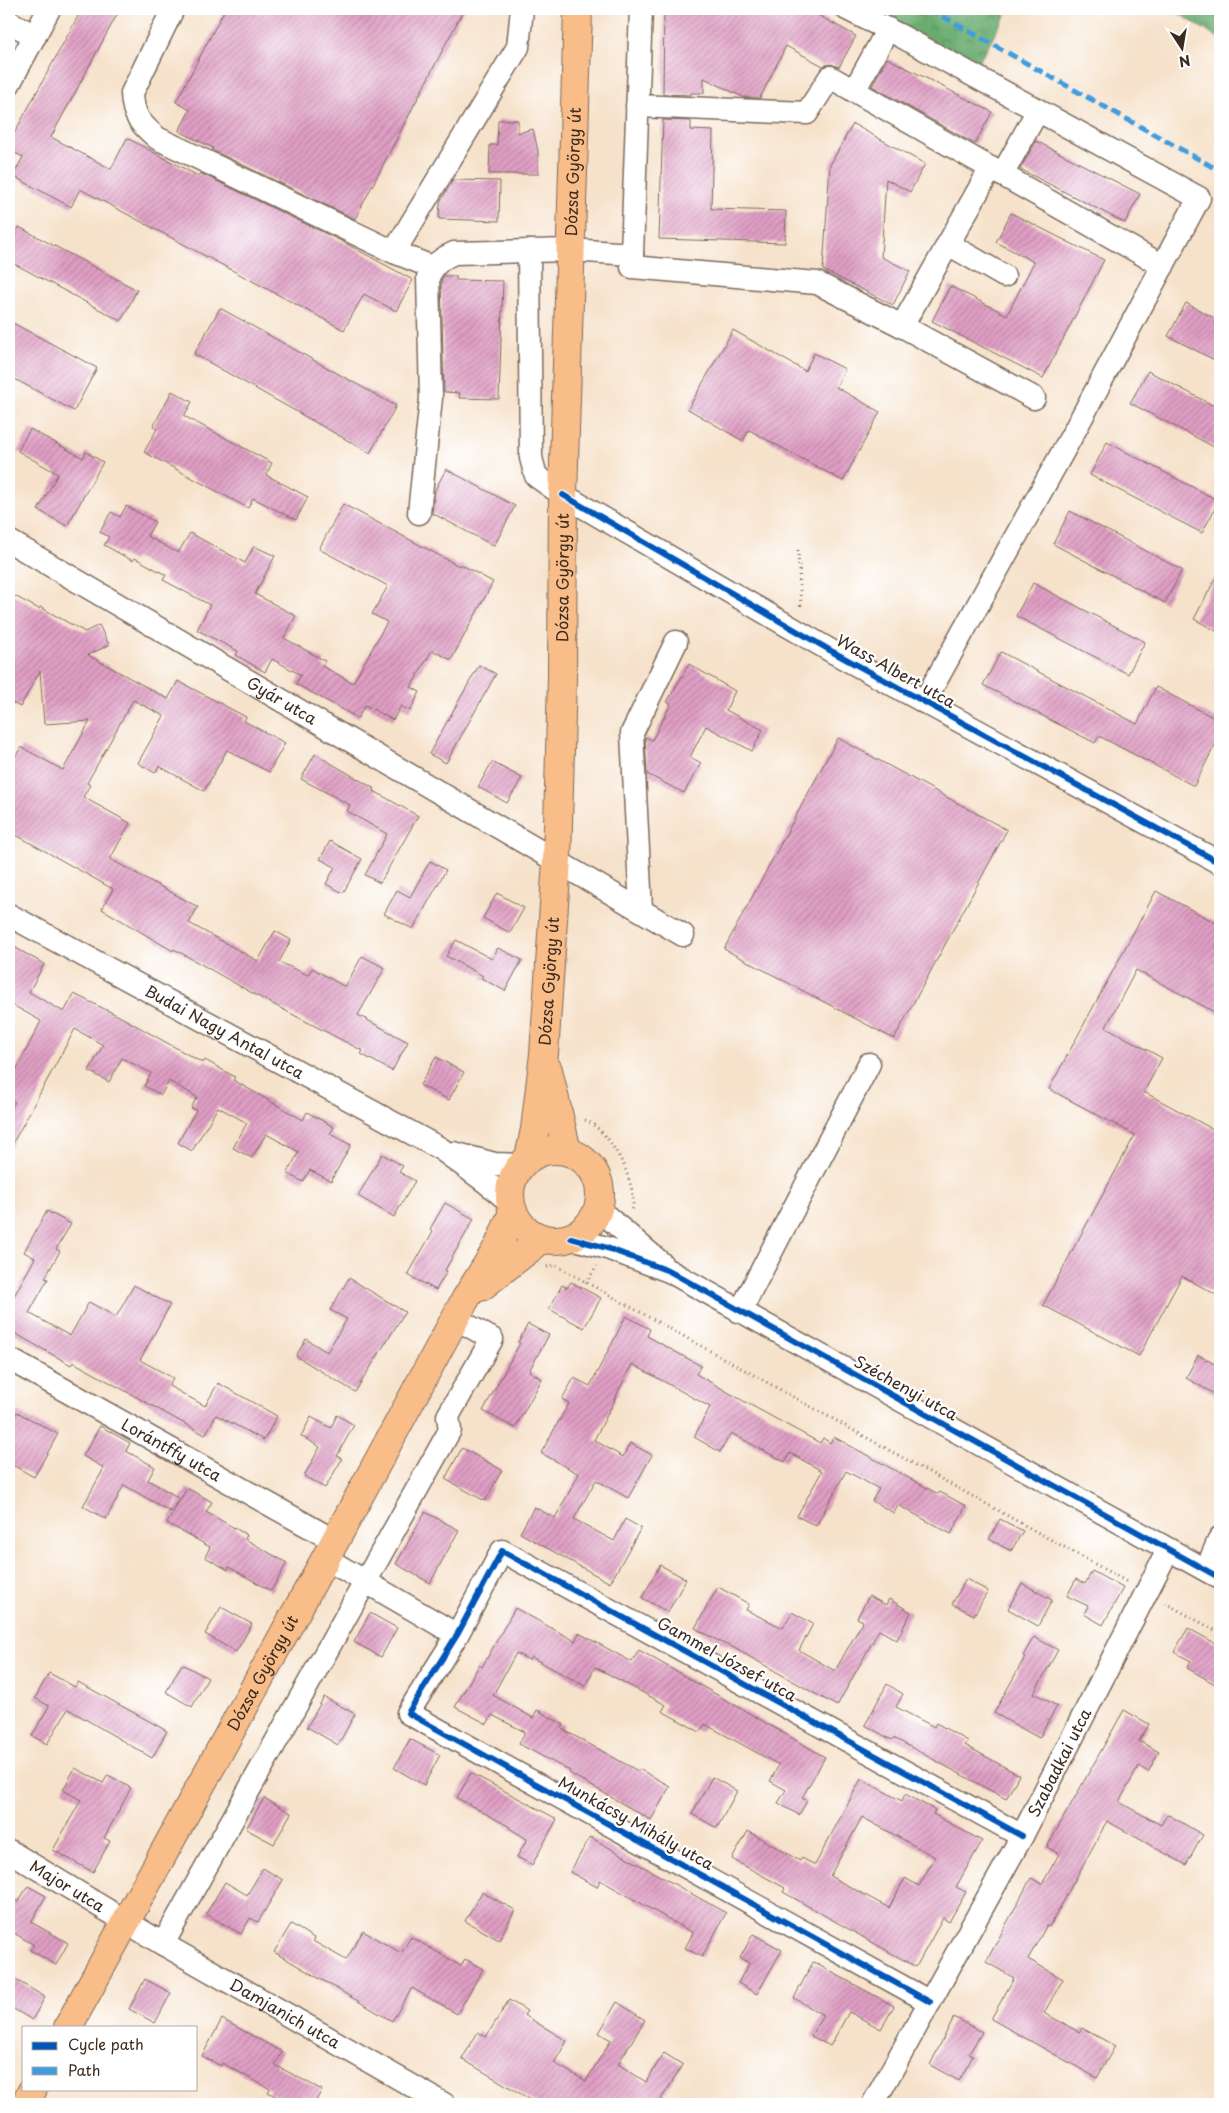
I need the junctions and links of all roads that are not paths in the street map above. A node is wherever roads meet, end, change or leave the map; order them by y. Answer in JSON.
{"nodes":[{"id":1,"x":49,"y":9,"type":"edge"},
{"id":2,"x":173,"y":9,"type":"edge"},
{"id":3,"x":522,"y":9,"type":"edge"},
{"id":4,"x":578,"y":9,"type":"edge"},
{"id":5,"x":641,"y":9,"type":"edge"},
{"id":6,"x":847,"y":9,"type":"edge"},
{"id":7,"x":9,"y":22,"type":"edge"},
{"id":8,"x":888,"y":30,"type":"junction"},
{"id":9,"x":35,"y":36,"type":"junction"},
{"id":10,"x":9,"y":84,"type":"edge"},
{"id":11,"x":854,"y":91,"type":"junction"},
{"id":12,"x":637,"y":106,"type":"junction"},
{"id":13,"x":1038,"y":110,"type":"junction"},
{"id":14,"x":997,"y":171,"type":"junction"},
{"id":15,"x":948,"y":244,"type":"junction"},
{"id":16,"x":570,"y":250,"type":"junction"},
{"id":17,"x":529,"y":251,"type":"junction"},
{"id":18,"x":394,"y":252,"type":"junction"},
{"id":19,"x":632,"y":254,"type":"junction"},
{"id":20,"x":1163,"y":266,"type":"junction"},
{"id":21,"x":432,"y":268,"type":"junction"},
{"id":22,"x":1004,"y":276,"type":"dead end"},
{"id":23,"x":902,"y":326,"type":"junction"},
{"id":24,"x":1034,"y":398,"type":"dead end"},
{"id":25,"x":563,"y":495,"type":"junction"},
{"id":26,"x":419,"y":513,"type":"dead end"},
{"id":27,"x":9,"y":541,"type":"edge"},
{"id":28,"x":676,"y":642,"type":"dead end"},
{"id":29,"x":924,"y":702,"type":"junction"},
{"id":30,"x":557,"y":860,"type":"junction"},
{"id":31,"x":1220,"y":863,"type":"edge"},
{"id":32,"x":641,"y":909,"type":"junction"},
{"id":33,"x":9,"y":914,"type":"edge"},
{"id":34,"x":683,"y":935,"type":"dead end"},
{"id":35,"x":544,"y":1054,"type":"junction"},
{"id":36,"x":869,"y":1064,"type":"dead end"},
{"id":37,"x":565,"y":1139,"type":"junction"},
{"id":38,"x":441,"y":1149,"type":"junction"},
{"id":39,"x":524,"y":1162,"type":"junction"},
{"id":40,"x":511,"y":1207,"type":"junction"},
{"id":41,"x":598,"y":1209,"type":"junction"},
{"id":42,"x":571,"y":1238,"type":"junction"},
{"id":43,"x":542,"y":1239,"type":"junction"},
{"id":44,"x":669,"y":1271,"type":"junction"},
{"id":45,"x":460,"y":1309,"type":"junction"},
{"id":46,"x":740,"y":1312,"type":"junction"},
{"id":47,"x":9,"y":1359,"type":"edge"},
{"id":48,"x":1220,"y":1538,"type":"edge"},
{"id":49,"x":330,"y":1549,"type":"junction"},
{"id":50,"x":1168,"y":1550,"type":"junction"},
{"id":51,"x":1213,"y":1574,"type":"edge"},
{"id":52,"x":366,"y":1582,"type":"junction"},
{"id":53,"x":457,"y":1635,"type":"junction"},
{"id":54,"x":1022,"y":1836,"type":"junction"},
{"id":55,"x":9,"y":1851,"type":"edge"},
{"id":56,"x":126,"y":1921,"type":"junction"},
{"id":57,"x":163,"y":1944,"type":"junction"},
{"id":58,"x":930,"y":2002,"type":"junction"},
{"id":59,"x":69,"y":2026,"type":"edge"},
{"id":60,"x":32,"y":2090,"type":"edge"},
{"id":61,"x":25,"y":2104,"type":"edge"},
{"id":62,"x":444,"y":2104,"type":"edge"},
{"id":63,"x":873,"y":2104,"type":"edge"}],
"edges":[{"from":1,"to":9,"type":"street"},
{"from":2,"to":18,"type":"street"},
{"from":3,"to":18,"type":"street"},
{"from":4,"to":16,"type":"main road","name":"Dózsa György út"},
{"from":5,"to":12,"type":"street"},
{"from":6,"to":8,"type":"street"},
{"from":7,"to":9,"type":"street"},
{"from":8,"to":11,"type":"street"},
{"from":8,"to":13,"type":"street"},
{"from":9,"to":10,"type":"street"},
{"from":11,"to":12,"type":"street"},
{"from":11,"to":14,"type":"street"},
{"from":12,"to":19,"type":"street"},
{"from":13,"to":14,"type":"street"},
{"from":13,"to":20,"type":"street"},
{"from":14,"to":15,"type":"street"},
{"from":14,"to":20,"type":"street"},
{"from":15,"to":22,"type":"street"},
{"from":15,"to":23,"type":"street"},
{"from":16,"to":17,"type":"street"},
{"from":16,"to":19,"type":"street"},
{"from":16,"to":25,"type":"main road","name":"Dózsa György út"},
{"from":17,"to":21,"type":"street"},
{"from":17,"to":25,"type":"street","name":"Wass Albert utca"},
{"from":18,"to":21,"type":"street"},
{"from":19,"to":23,"type":"street"},
{"from":20,"to":29,"type":"street"},
{"from":21,"to":26,"type":"street"},
{"from":23,"to":24,"type":"street"},
{"from":25,"to":29,"type":"street","name":"Wass Albert utca"},
{"from":25,"to":30,"type":"main road","name":"Dózsa György út"},
{"from":27,"to":30,"type":"street","name":"Gyár utca"},
{"from":28,"to":32,"type":"street"},
{"from":29,"to":31,"type":"street","name":"Wass Albert utca"},
{"from":30,"to":32,"type":"street","name":"Gyár utca"},
{"from":30,"to":35,"type":"main road","name":"Dózsa György út"},
{"from":32,"to":34,"type":"street","name":"Gyár utca"},
{"from":33,"to":38,"type":"street","name":"Budai Nagy Antal utca"},
{"from":35,"to":37,"type":"main road","name":"Dózsa György út"},
{"from":35,"to":39,"type":"main road","name":"Dózsa György út"},
{"from":36,"to":46,"type":"street"},
{"from":37,"to":39,"type":"main road"},
{"from":37,"to":41,"type":"main road"},
{"from":38,"to":39,"type":"street","name":"Budai Nagy Antal utca"},
{"from":38,"to":40,"type":"street","name":"Budai Nagy Antal utca"},
{"from":39,"to":40,"type":"main road"},
{"from":40,"to":43,"type":"main road"},
{"from":40,"to":45,"type":"main road","name":"Dózsa György út"},
{"from":41,"to":42,"type":"main road"},
{"from":41,"to":44,"type":"street","name":"Széchenyi utca"},
{"from":42,"to":43,"type":"main road"},
{"from":42,"to":44,"type":"street","name":"Széchenyi utca"},
{"from":43,"to":45,"type":"main road","name":"Dózsa György út"},
{"from":44,"to":46,"type":"street","name":"Széchenyi utca"},
{"from":45,"to":49,"type":"main road","name":"Dózsa György út"},
{"from":45,"to":52,"type":"street"},
{"from":46,"to":50,"type":"street","name":"Széchenyi utca"},
{"from":47,"to":49,"type":"street","name":"Lorántffy utca"},
{"from":48,"to":51,"type":"street"},
{"from":49,"to":52,"type":"street","name":"Lorántffy utca"},
{"from":49,"to":56,"type":"main road","name":"Dózsa György út"},
{"from":50,"to":51,"type":"street","name":"Széchenyi utca"},
{"from":50,"to":54,"type":"street","name":"Szabadkai utca"},
{"from":52,"to":53,"type":"street","name":"Lorántffy utca"},
{"from":52,"to":57,"type":"street"},
{"from":53,"to":54,"type":"street","name":"Gammel József utca"},
{"from":53,"to":58,"type":"street","name":"Munkácsy Mihály utca"},
{"from":54,"to":58,"type":"street","name":"Szabadkai utca"},
{"from":55,"to":56,"type":"street","name":"Major utca"},
{"from":56,"to":57,"type":"street","name":"Damjanich utca"},
{"from":56,"to":59,"type":"main road","name":"Dózsa György út"},
{"from":57,"to":62,"type":"street","name":"Damjanich utca"},
{"from":58,"to":63,"type":"street","name":"Szabadkai utca"},
{"from":60,"to":61,"type":"main road"}]}
